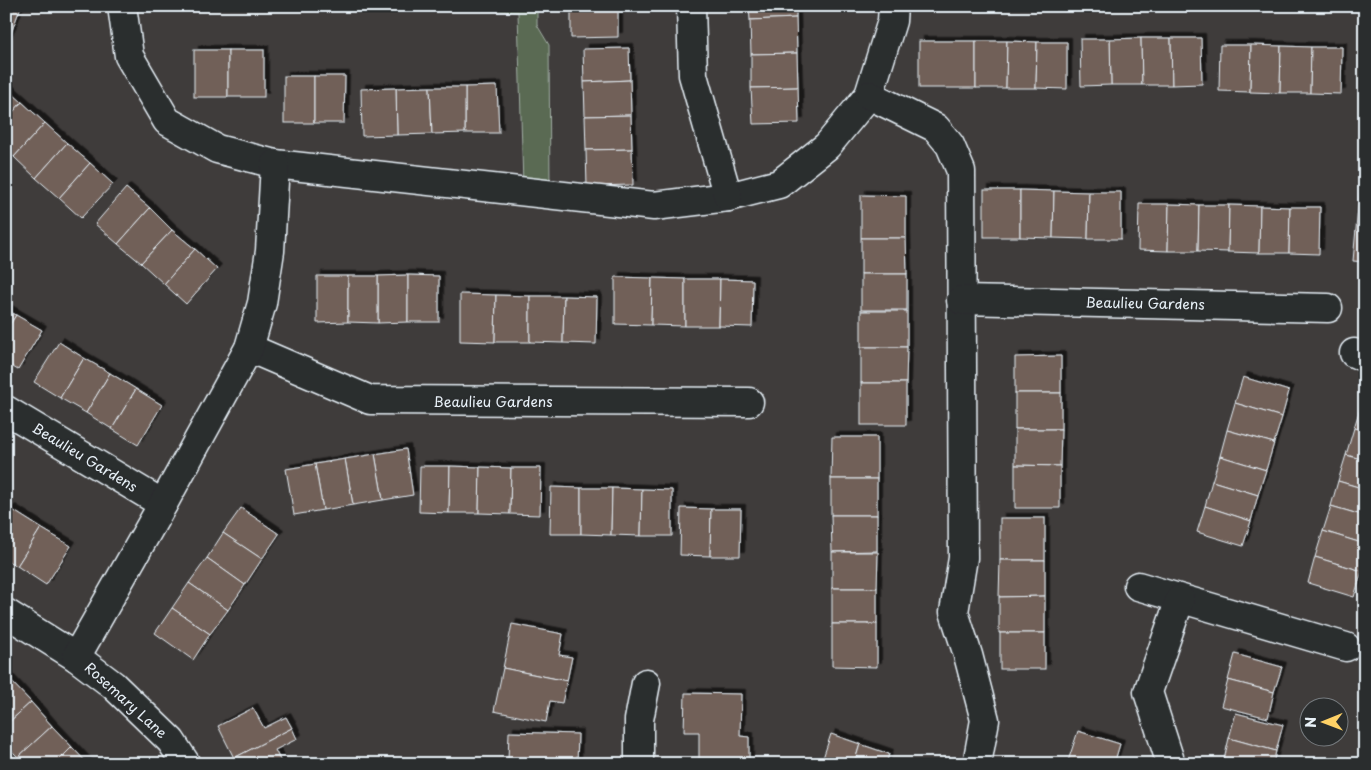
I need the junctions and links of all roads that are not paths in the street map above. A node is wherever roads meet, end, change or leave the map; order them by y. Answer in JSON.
{"nodes":[{"id":1,"x":122,"y":6,"type":"edge"},
{"id":2,"x":692,"y":6,"type":"edge"},
{"id":3,"x":893,"y":6,"type":"edge"},
{"id":4,"x":868,"y":95,"type":"junction"},
{"id":5,"x":275,"y":164,"type":"junction"},
{"id":6,"x":728,"y":197,"type":"junction"},
{"id":7,"x":961,"y":300,"type":"junction"},
{"id":8,"x":1328,"y":308,"type":"dead end"},
{"id":9,"x":249,"y":348,"type":"junction"},
{"id":10,"x":748,"y":402,"type":"dead end"},
{"id":11,"x":6,"y":410,"type":"edge"},
{"id":12,"x":163,"y":504,"type":"junction"},
{"id":13,"x":1138,"y":586,"type":"dead end"},
{"id":14,"x":1180,"y":599,"type":"junction"},
{"id":15,"x":6,"y":613,"type":"edge"},
{"id":16,"x":1346,"y":647,"type":"dead end"},
{"id":17,"x":76,"y":657,"type":"junction"},
{"id":18,"x":646,"y":683,"type":"dead end"},
{"id":19,"x":186,"y":764,"type":"edge"},
{"id":20,"x":639,"y":764,"type":"edge"},
{"id":21,"x":977,"y":764,"type":"edge"},
{"id":22,"x":1171,"y":764,"type":"edge"}],
"edges":[{"from":1,"to":5,"type":"street"},
{"from":2,"to":6,"type":"street"},
{"from":3,"to":4,"type":"street"},
{"from":4,"to":6,"type":"street"},
{"from":4,"to":7,"type":"street"},
{"from":5,"to":6,"type":"street"},
{"from":5,"to":9,"type":"street"},
{"from":7,"to":8,"type":"street","name":"Beaulieu Gardens"},
{"from":7,"to":21,"type":"street"},
{"from":9,"to":10,"type":"street","name":"Beaulieu Gardens"},
{"from":9,"to":12,"type":"street"},
{"from":11,"to":12,"type":"street","name":"Beaulieu Gardens"},
{"from":12,"to":17,"type":"street"},
{"from":13,"to":14,"type":"street"},
{"from":14,"to":16,"type":"street"},
{"from":14,"to":22,"type":"street"},
{"from":15,"to":17,"type":"street","name":"Rosemary Lane"},
{"from":17,"to":19,"type":"street","name":"Rosemary Lane"},
{"from":18,"to":20,"type":"street"}]}
